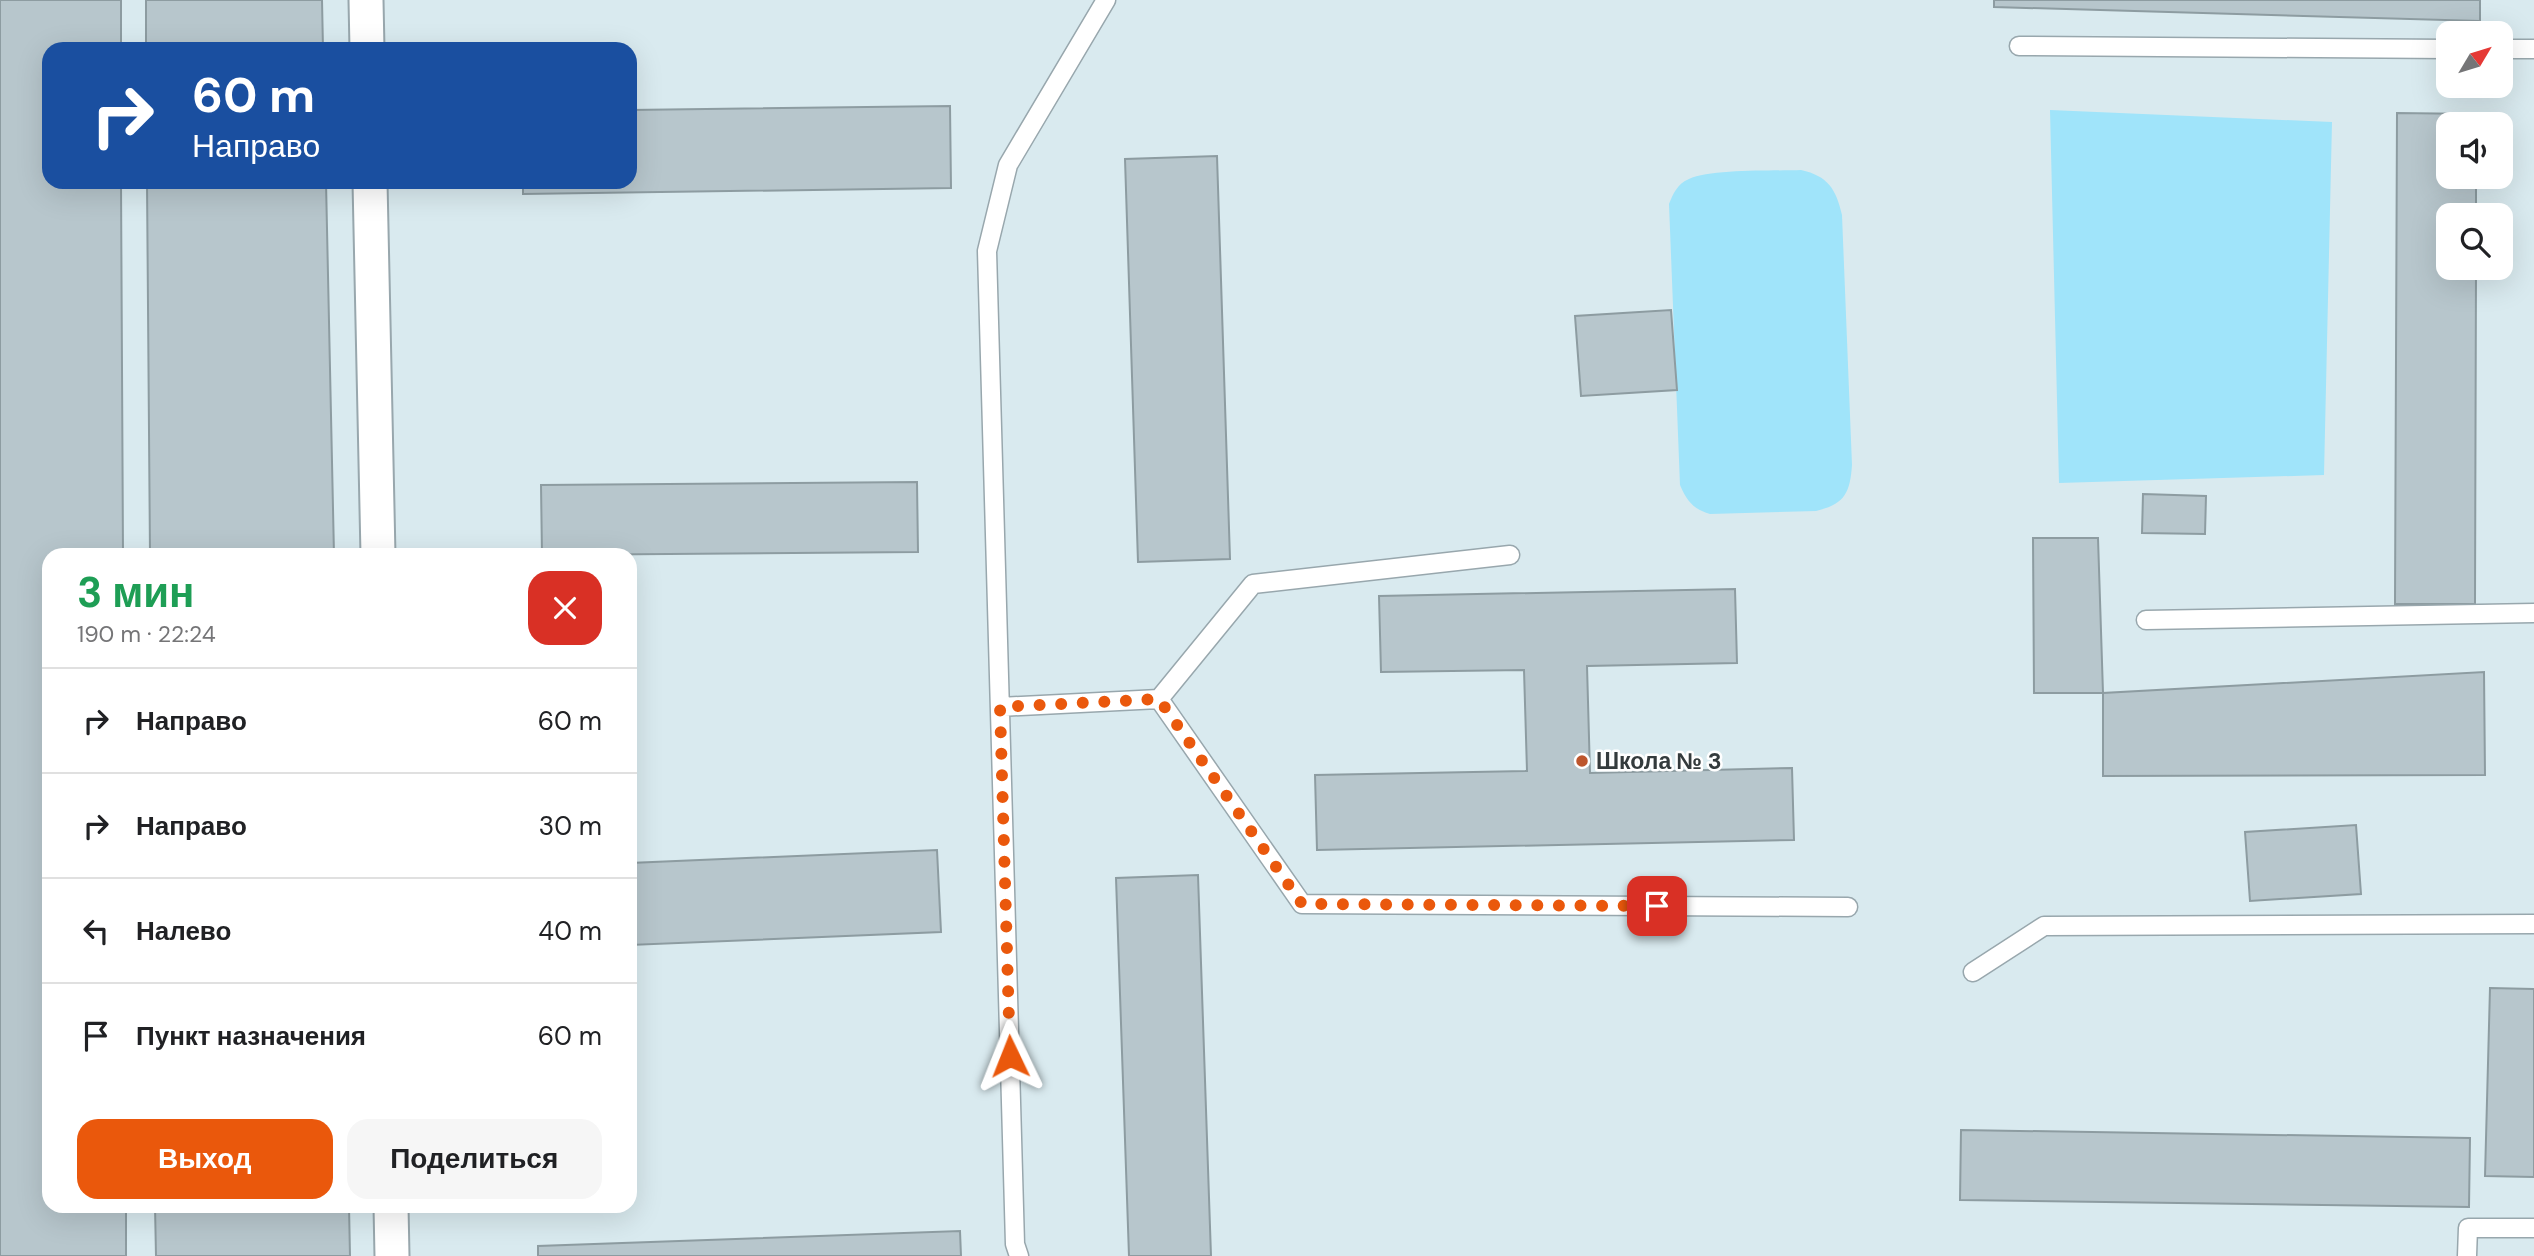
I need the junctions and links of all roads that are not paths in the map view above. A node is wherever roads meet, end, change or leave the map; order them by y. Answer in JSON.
{"nodes":[{"id":1,"x":366,"y":0,"type":"edge"},
{"id":2,"x":1106,"y":0,"type":"edge"},
{"id":3,"x":368,"y":42,"type":"edge"},
{"id":4,"x":2019,"y":46,"type":"dead end"},
{"id":5,"x":2436,"y":49,"type":"edge"},
{"id":6,"x":2513,"y":49,"type":"edge"},
{"id":7,"x":2534,"y":49,"type":"edge"},
{"id":8,"x":370,"y":189,"type":"edge"},
{"id":9,"x":378,"y":548,"type":"edge"},
{"id":10,"x":1510,"y":555,"type":"dead end"},
{"id":11,"x":2534,"y":612,"type":"edge"},
{"id":12,"x":2146,"y":620,"type":"dead end"},
{"id":13,"x":1159,"y":699,"type":"junction"},
{"id":14,"x":1000,"y":707,"type":"junction"},
{"id":15,"x":1849,"y":907,"type":"dead end"},
{"id":16,"x":2534,"y":925,"type":"edge"},
{"id":17,"x":1973,"y":972,"type":"dead end"},
{"id":18,"x":391,"y":1213,"type":"edge"},
{"id":19,"x":2534,"y":1228,"type":"edge"},
{"id":20,"x":392,"y":1256,"type":"edge"},
{"id":21,"x":1019,"y":1256,"type":"edge"},
{"id":22,"x":2467,"y":1256,"type":"edge"}],
"edges":[{"from":1,"to":3,"type":"street"},
{"from":2,"to":14,"type":"lane"},
{"from":4,"to":5,"type":"lane"},
{"from":6,"to":7,"type":"lane"},
{"from":8,"to":9,"type":"street"},
{"from":10,"to":13,"type":"lane"},
{"from":11,"to":12,"type":"lane"},
{"from":13,"to":14,"type":"lane"},
{"from":13,"to":15,"type":"lane"},
{"from":14,"to":21,"type":"lane"},
{"from":16,"to":17,"type":"lane"},
{"from":18,"to":20,"type":"street"},
{"from":19,"to":22,"type":"lane"}]}
